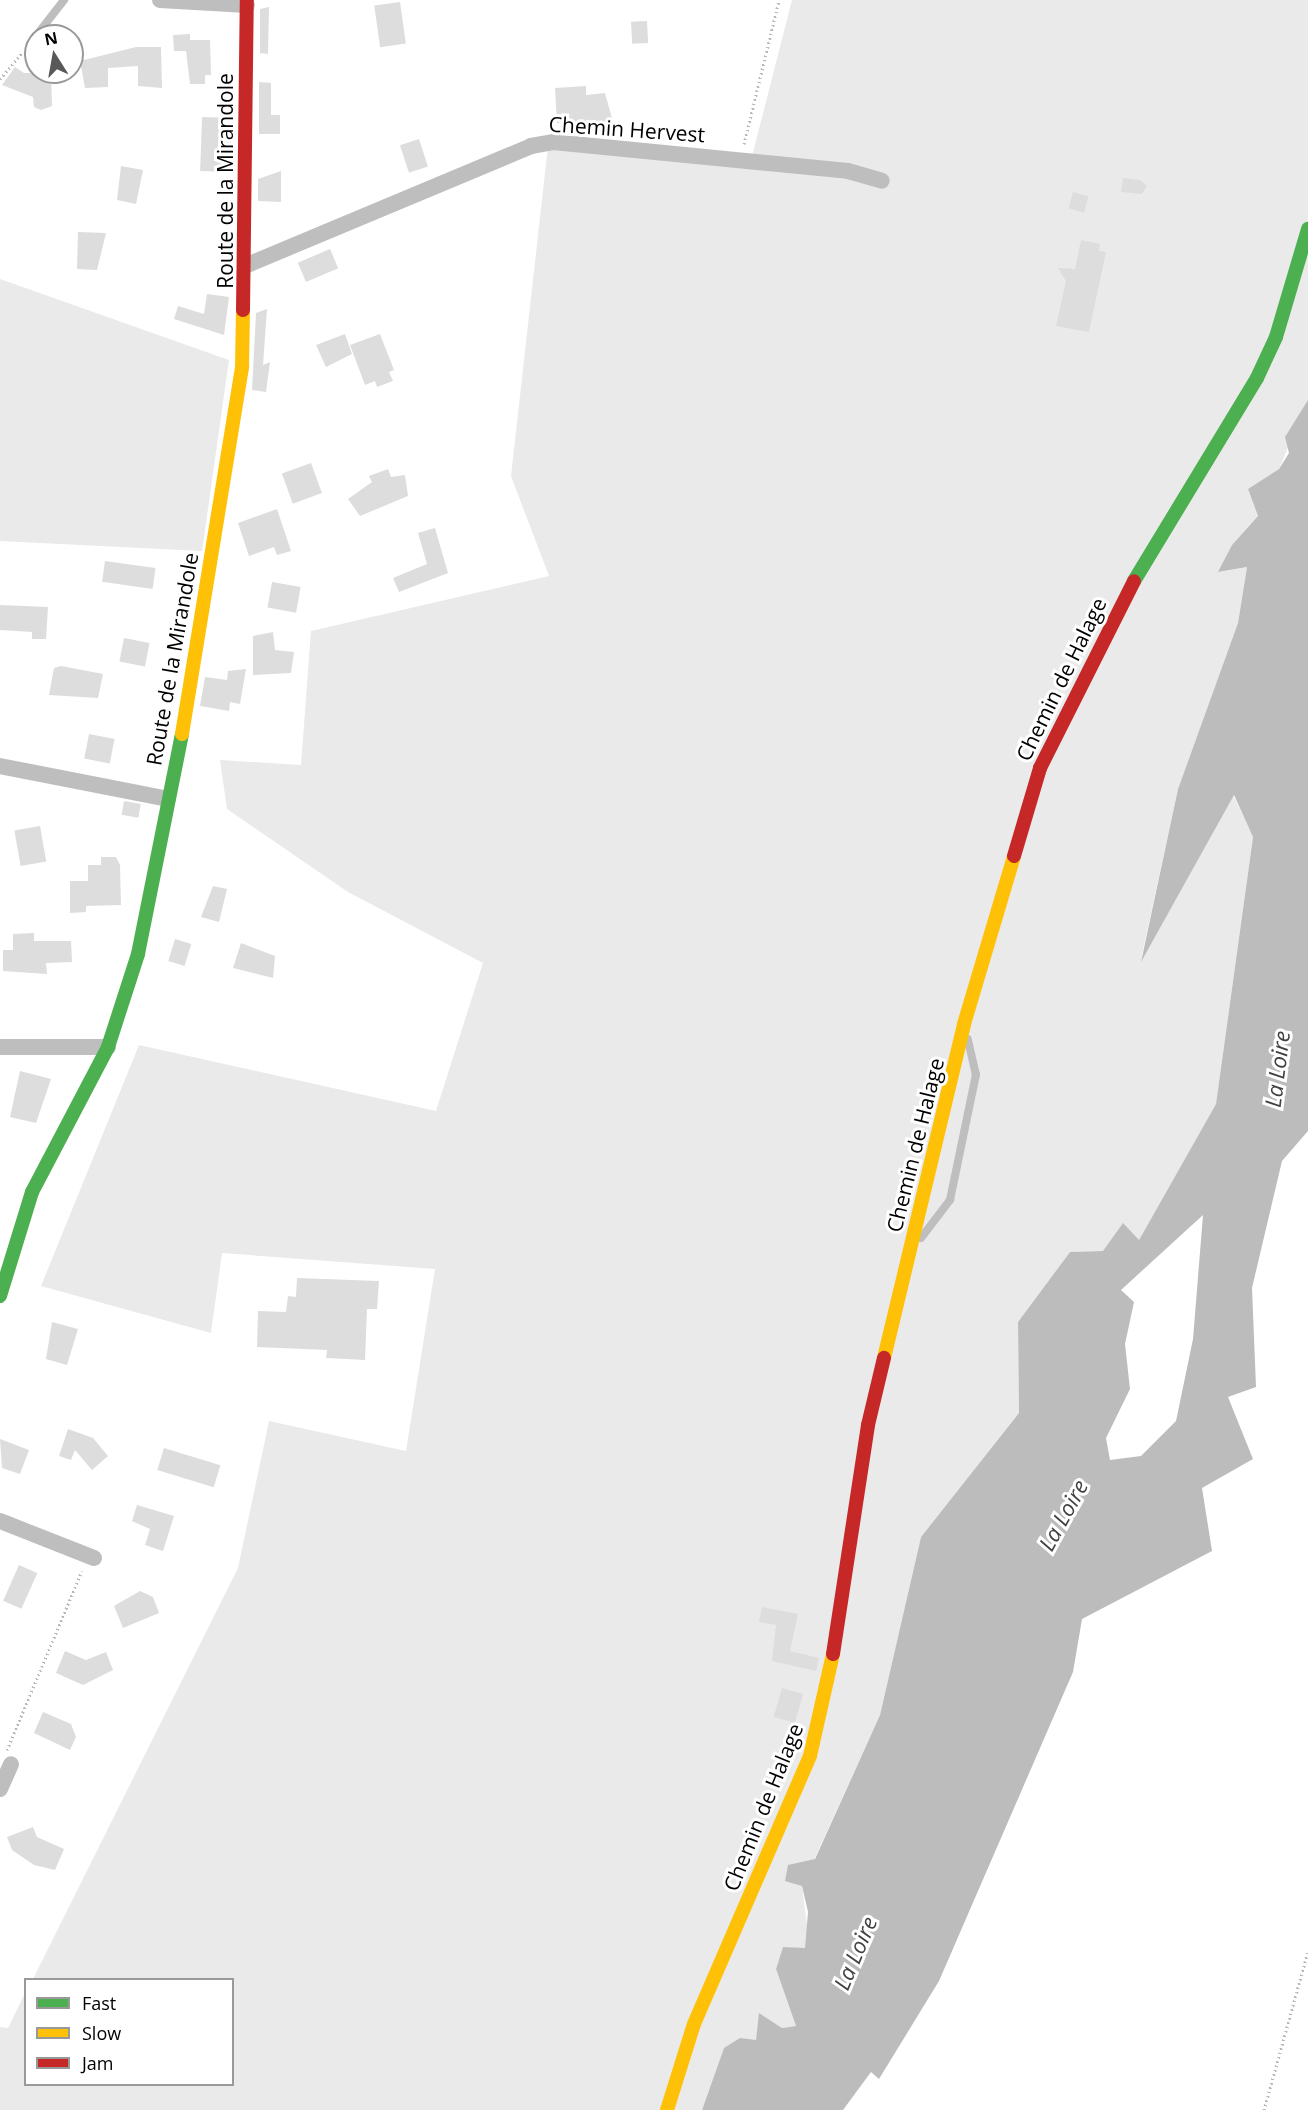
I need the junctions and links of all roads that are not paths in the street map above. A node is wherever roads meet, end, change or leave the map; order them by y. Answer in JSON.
{"nodes":[{"id":1,"x":64,"y":0,"type":"edge"},
{"id":2,"x":160,"y":0,"type":"edge"},
{"id":3,"x":247,"y":3,"type":"edge"},
{"id":4,"x":46,"y":24,"type":"edge"},
{"id":5,"x":882,"y":181,"type":"dead end"},
{"id":6,"x":1308,"y":229,"type":"edge"},
{"id":7,"x":247,"y":266,"type":"junction"},
{"id":8,"x":0,"y":766,"type":"edge"},
{"id":9,"x":168,"y":799,"type":"junction"},
{"id":10,"x":964,"y":1024,"type":"junction"},
{"id":11,"x":0,"y":1047,"type":"edge"},
{"id":12,"x":108,"y":1047,"type":"junction"},
{"id":13,"x":911,"y":1250,"type":"junction"},
{"id":14,"x":0,"y":1296,"type":"edge"},
{"id":15,"x":0,"y":1521,"type":"edge"},
{"id":16,"x":92,"y":1557,"type":"road end"},
{"id":17,"x":8,"y":1759,"type":"road end"},
{"id":18,"x":0,"y":1789,"type":"edge"},
{"id":19,"x":667,"y":2110,"type":"edge"}],
"edges":[{"from":1,"to":4,"type":"lane"},
{"from":2,"to":3,"type":"street"},
{"from":3,"to":7,"type":"main road","name":"Route de la Mirandole"},
{"from":5,"to":7,"type":"street","name":"Chemin Hervest"},
{"from":6,"to":10,"type":"main road","name":"Chemin de Halage"},
{"from":7,"to":9,"type":"main road","name":"Route de la Mirandole"},
{"from":8,"to":9,"type":"street"},
{"from":9,"to":12,"type":"main road","name":"Route de la Mirandole"},
{"from":10,"to":13,"type":"main road","name":"Chemin de Halage"},
{"from":10,"to":13,"type":"lane"},
{"from":11,"to":12,"type":"street"},
{"from":12,"to":14,"type":"main road","name":"Route de la Mirandole"},
{"from":13,"to":19,"type":"main road","name":"Chemin de Halage"},
{"from":15,"to":16,"type":"street"},
{"from":17,"to":18,"type":"street"}]}
